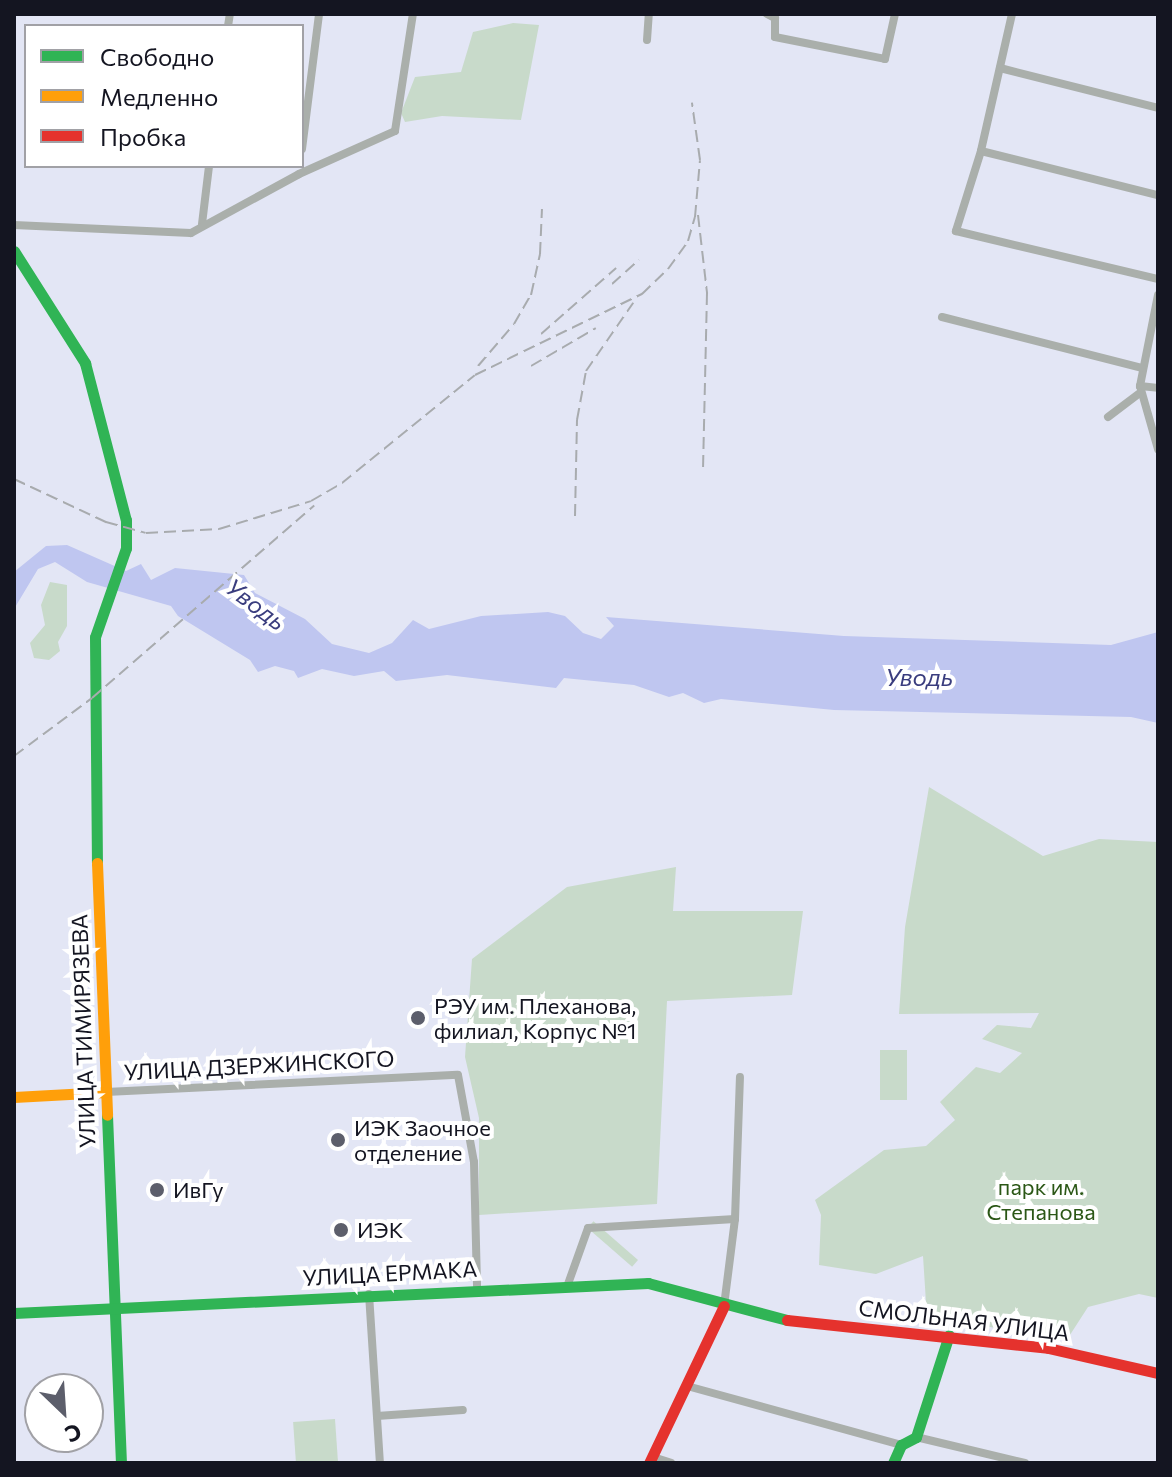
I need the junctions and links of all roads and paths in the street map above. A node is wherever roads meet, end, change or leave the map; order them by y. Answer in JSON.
{"nodes":[{"id":1,"x":319,"y":14,"type":"edge"},
{"id":2,"x":413,"y":14,"type":"edge"},
{"id":3,"x":649,"y":14,"type":"edge"},
{"id":4,"x":767,"y":14,"type":"edge"},
{"id":5,"x":895,"y":14,"type":"edge"},
{"id":6,"x":1012,"y":14,"type":"edge"},
{"id":7,"x":647,"y":40,"type":"dead end"},
{"id":8,"x":1000,"y":68,"type":"junction"},
{"id":9,"x":1158,"y":108,"type":"edge"},
{"id":10,"x":304,"y":133,"type":"edge"},
{"id":11,"x":981,"y":151,"type":"junction"},
{"id":12,"x":209,"y":168,"type":"edge"},
{"id":13,"x":304,"y":168,"type":"edge"},
{"id":14,"x":299,"y":170,"type":"edge"},
{"id":15,"x":1158,"y":195,"type":"edge"},
{"id":16,"x":202,"y":224,"type":"junction"},
{"id":17,"x":14,"y":225,"type":"edge"},
{"id":18,"x":14,"y":251,"type":"edge"},
{"id":19,"x":1158,"y":279,"type":"edge"},
{"id":20,"x":1158,"y":295,"type":"edge"},
{"id":21,"x":942,"y":317,"type":"dead end"},
{"id":22,"x":1142,"y":368,"type":"junction"},
{"id":23,"x":1158,"y":388,"type":"edge"},
{"id":24,"x":1140,"y":390,"type":"junction"},
{"id":25,"x":1108,"y":417,"type":"dead end"},
{"id":26,"x":1158,"y":448,"type":"edge"},
{"id":27,"x":740,"y":1077,"type":"dead end"},
{"id":28,"x":106,"y":1092,"type":"junction"},
{"id":29,"x":14,"y":1097,"type":"edge"},
{"id":30,"x":735,"y":1219,"type":"junction"},
{"id":31,"x":568,"y":1284,"type":"junction"},
{"id":32,"x":477,"y":1288,"type":"junction"},
{"id":33,"x":369,"y":1294,"type":"junction"},
{"id":34,"x":724,"y":1306,"type":"junction"},
{"id":35,"x":115,"y":1308,"type":"junction"},
{"id":36,"x":14,"y":1313,"type":"edge"},
{"id":37,"x":764,"y":1318,"type":"joint"},
{"id":38,"x":949,"y":1335,"type":"junction"},
{"id":39,"x":1158,"y":1373,"type":"edge"},
{"id":40,"x":687,"y":1386,"type":"junction"},
{"id":41,"x":463,"y":1410,"type":"dead end"},
{"id":42,"x":377,"y":1416,"type":"junction"},
{"id":43,"x":916,"y":1437,"type":"junction"},
{"id":44,"x":901,"y":1445,"type":"junction"},
{"id":45,"x":651,"y":1460,"type":"edge"},
{"id":46,"x":121,"y":1463,"type":"edge"},
{"id":47,"x":380,"y":1463,"type":"edge"},
{"id":48,"x":671,"y":1463,"type":"edge"},
{"id":49,"x":893,"y":1463,"type":"edge"},
{"id":50,"x":1025,"y":1463,"type":"edge"}],
"edges":[{"from":1,"to":10,"type":"street"},
{"from":2,"to":13,"type":"street"},
{"from":3,"to":7,"type":"street"},
{"from":4,"to":5,"type":"street"},
{"from":6,"to":8,"type":"street"},
{"from":8,"to":9,"type":"street"},
{"from":8,"to":11,"type":"street"},
{"from":11,"to":15,"type":"street"},
{"from":11,"to":19,"type":"street"},
{"from":12,"to":16,"type":"street"},
{"from":14,"to":16,"type":"street"},
{"from":16,"to":17,"type":"street"},
{"from":18,"to":28,"type":"main road","name":"УЛИЦА ТИМИРЯЗЕВА"},
{"from":20,"to":22,"type":"street"},
{"from":21,"to":22,"type":"street"},
{"from":22,"to":24,"type":"street"},
{"from":23,"to":24,"type":"street"},
{"from":24,"to":25,"type":"street"},
{"from":24,"to":26,"type":"street"},
{"from":27,"to":30,"type":"street"},
{"from":28,"to":29,"type":"main road","name":"УЛИЦА ДЗЕРЖИНСКОГО"},
{"from":28,"to":32,"type":"street","name":"УЛИЦА ДЗЕРЖИНСКОГО"},
{"from":28,"to":35,"type":"main road","name":"УЛИЦА ТИМИРЯЗЕВА"},
{"from":30,"to":31,"type":"street"},
{"from":30,"to":34,"type":"street"},
{"from":31,"to":32,"type":"main road","name":"УЛИЦА ЕРМАКА"},
{"from":31,"to":34,"type":"main road","name":"УЛИЦА ЕРМАКА"},
{"from":32,"to":33,"type":"main road","name":"УЛИЦА ЕРМАКА"},
{"from":33,"to":35,"type":"main road","name":"УЛИЦА ЕРМАКА"},
{"from":33,"to":42,"type":"street"},
{"from":34,"to":37,"type":"main road","name":"УЛИЦА ЕРМАКА"},
{"from":34,"to":40,"type":"main road"},
{"from":35,"to":36,"type":"main road","name":"УЛИЦА ЕРМАКА"},
{"from":35,"to":46,"type":"main road","name":"УЛИЦА ТИМИРЯЗЕВА"},
{"from":37,"to":38,"type":"main road","name":"СМОЛЬНАЯ УЛИЦА"},
{"from":38,"to":39,"type":"main road","name":"СМОЛЬНАЯ УЛИЦА"},
{"from":38,"to":43,"type":"main road"},
{"from":40,"to":44,"type":"street"},
{"from":40,"to":45,"type":"main road"},
{"from":41,"to":42,"type":"street"},
{"from":42,"to":47,"type":"street"},
{"from":43,"to":44,"type":"main road"},
{"from":43,"to":50,"type":"street"},
{"from":44,"to":49,"type":"main road"},
{"from":45,"to":48,"type":"street"}]}
